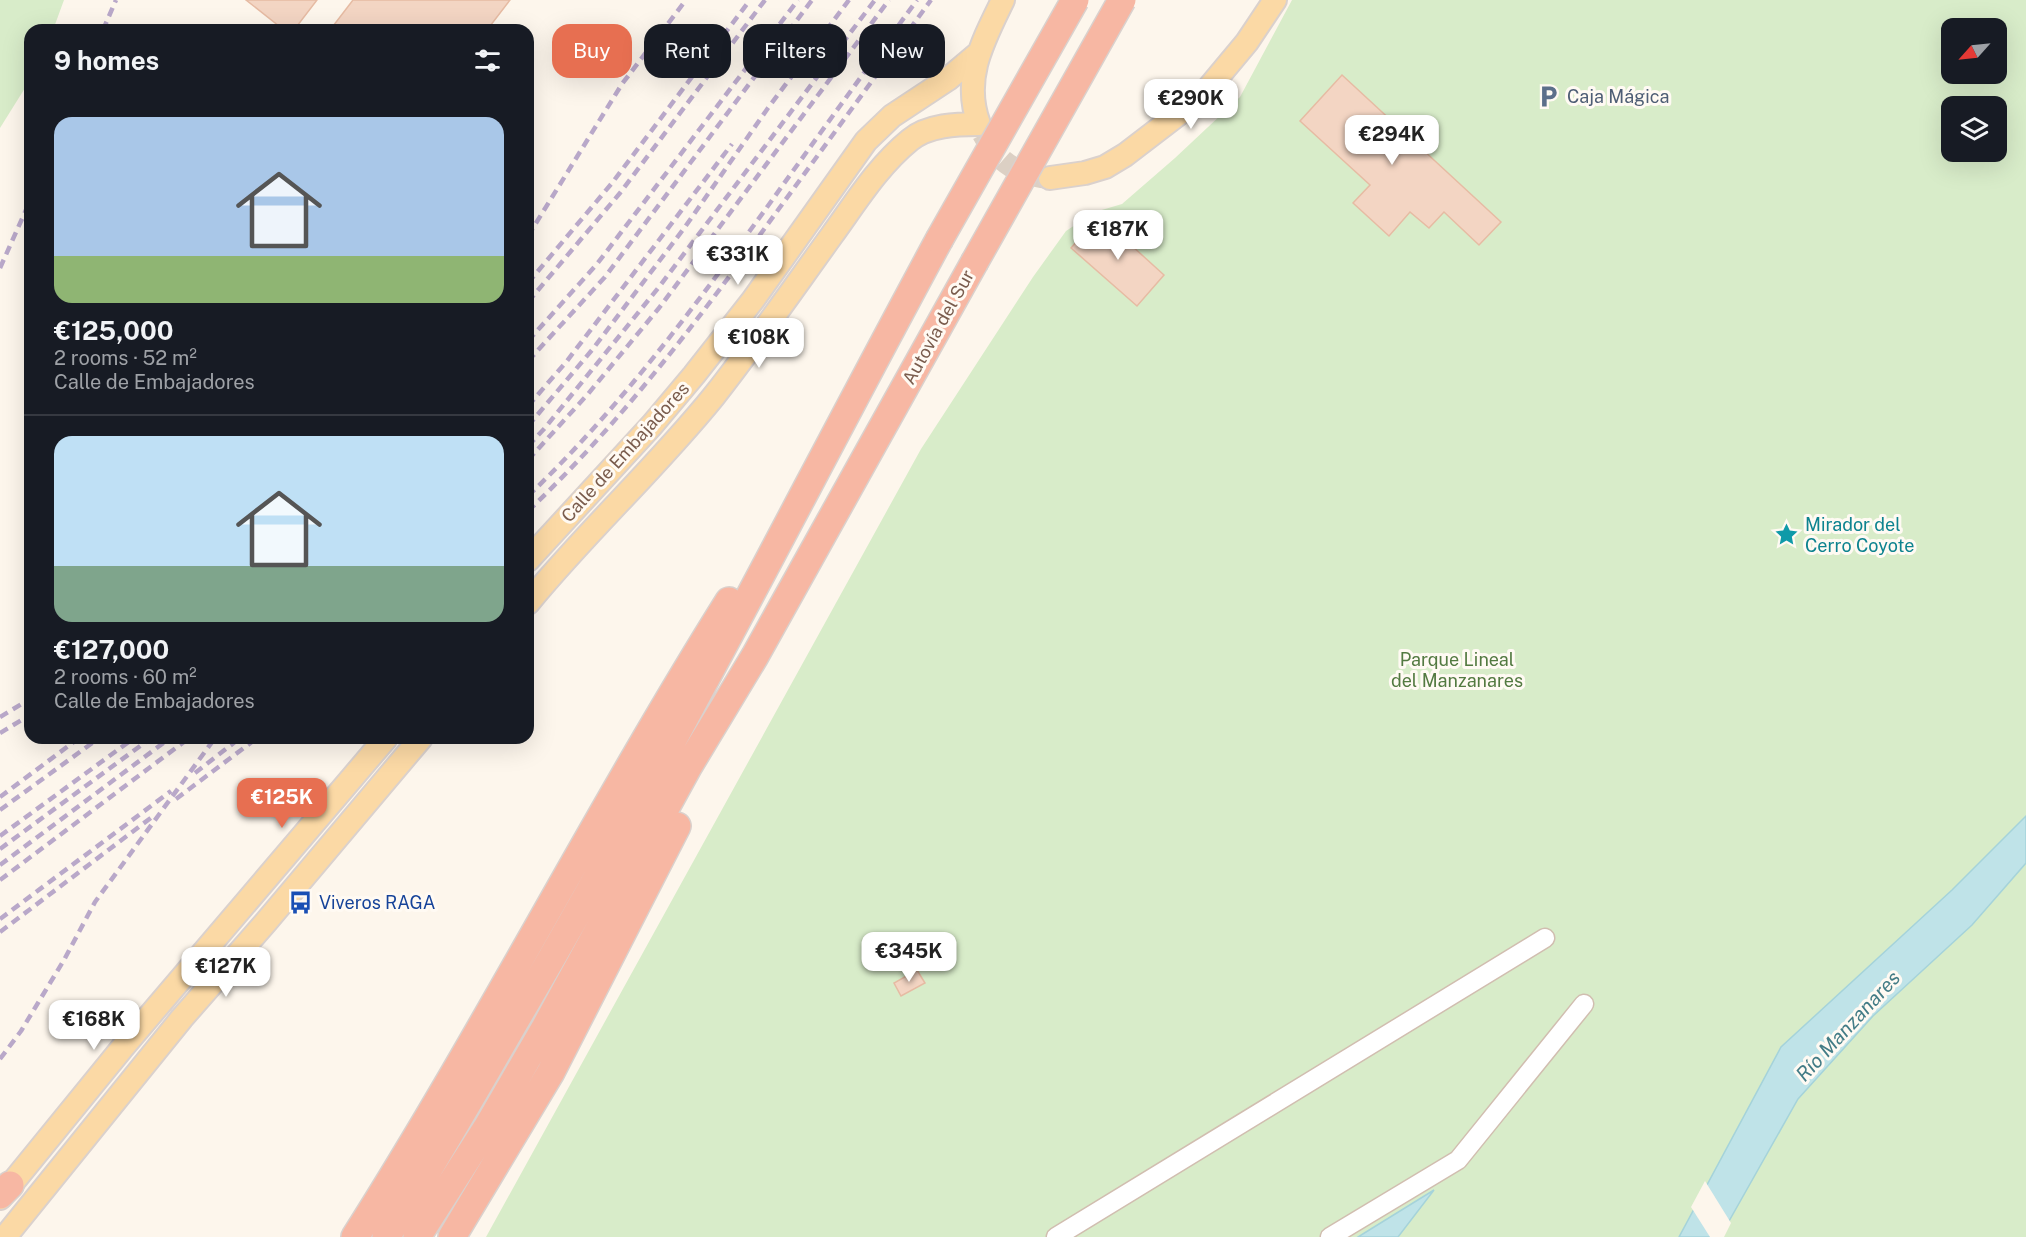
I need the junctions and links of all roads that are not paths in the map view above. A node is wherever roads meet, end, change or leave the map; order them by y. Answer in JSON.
{"nodes":[{"id":1,"x":1003,"y":0,"type":"edge"},
{"id":2,"x":1075,"y":0,"type":"edge"},
{"id":3,"x":1122,"y":0,"type":"edge"},
{"id":4,"x":1275,"y":0,"type":"edge"},
{"id":5,"x":981,"y":51,"type":"junction"},
{"id":6,"x":1050,"y":178,"type":"tunnel mouth"},
{"id":7,"x":832,"y":438,"type":"junction"},
{"id":8,"x":534,"y":553,"type":"edge"},
{"id":9,"x":534,"y":596,"type":"edge"},
{"id":10,"x":755,"y":656,"type":"junction"},
{"id":11,"x":381,"y":744,"type":"edge"},
{"id":12,"x":416,"y":744,"type":"edge"},
{"id":13,"x":1545,"y":938,"type":"dead end"},
{"id":14,"x":210,"y":946,"type":"junction"},
{"id":15,"x":1584,"y":1004,"type":"dead end"},
{"id":16,"x":182,"y":1018,"type":"junction"},
{"id":17,"x":399,"y":1168,"type":"junction"},
{"id":18,"x":3,"y":1193,"type":"edge"},
{"id":19,"x":5,"y":1237,"type":"edge"},
{"id":20,"x":341,"y":1237,"type":"edge"},
{"id":21,"x":355,"y":1237,"type":"edge"},
{"id":22,"x":386,"y":1237,"type":"edge"},
{"id":23,"x":417,"y":1237,"type":"edge"},
{"id":24,"x":452,"y":1237,"type":"edge"},
{"id":25,"x":1056,"y":1237,"type":"edge"},
{"id":26,"x":1330,"y":1237,"type":"edge"}],
"edges":[{"from":1,"to":5,"type":"main road"},
{"from":2,"to":7,"type":"highway","bridge":true},
{"from":3,"to":10,"type":"highway","name":"Autovía del Sur","bridge":true},
{"from":4,"to":6,"type":"main road"},
{"from":5,"to":8,"type":"main road","name":"Calle de Embajadores"},
{"from":5,"to":9,"type":"main road","name":"Calle de Embajadores"},
{"from":7,"to":17,"type":"highway"},
{"from":7,"to":22,"type":"highway"},
{"from":10,"to":23,"type":"highway"},
{"from":10,"to":24,"type":"highway"},
{"from":11,"to":14,"type":"main road"},
{"from":12,"to":16,"type":"main road"},
{"from":13,"to":25,"type":"street"},
{"from":14,"to":16,"type":"main road"},
{"from":14,"to":18,"type":"main road"},
{"from":15,"to":26,"type":"street"},
{"from":16,"to":19,"type":"main road"},
{"from":17,"to":20,"type":"highway"},
{"from":17,"to":21,"type":"highway"}]}
